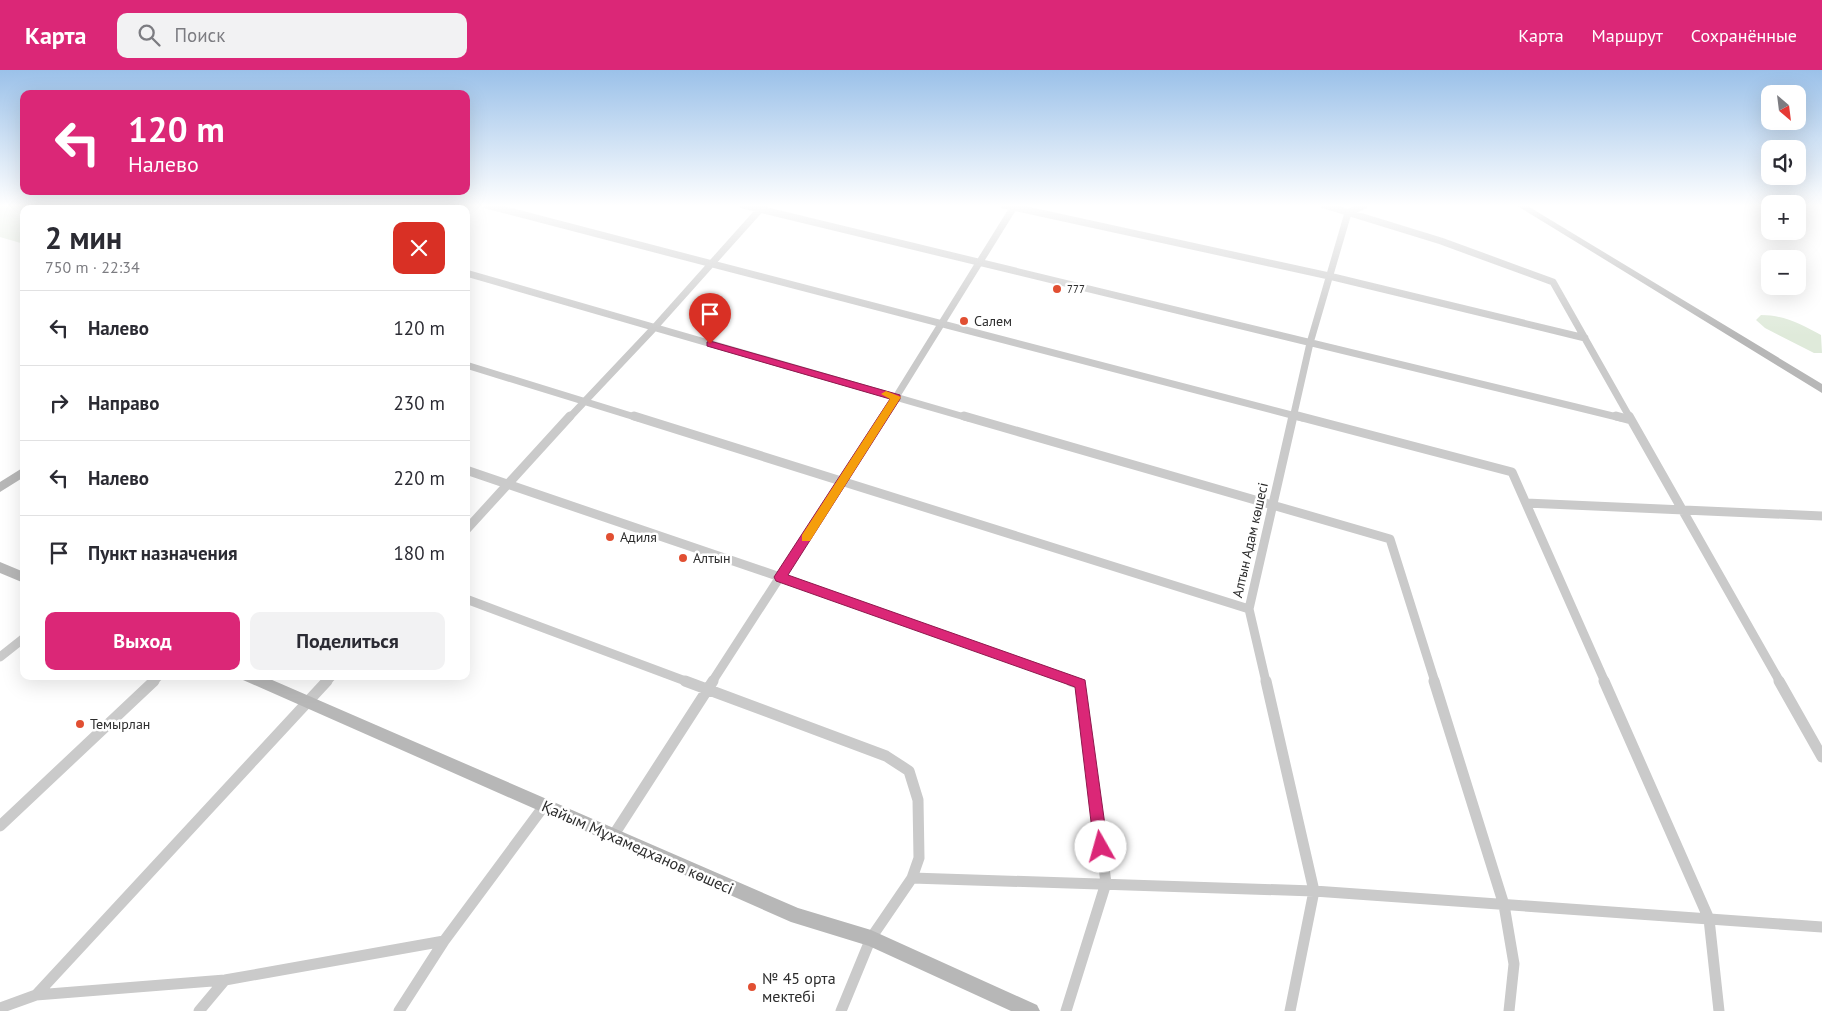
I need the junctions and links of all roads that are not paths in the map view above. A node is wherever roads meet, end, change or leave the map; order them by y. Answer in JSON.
{"nodes":[{"id":1,"x":654,"y":249,"type":"edge"},
{"id":2,"x":725,"y":249,"type":"edge"},
{"id":3,"x":928,"y":249,"type":"edge"},
{"id":4,"x":988,"y":249,"type":"edge"},
{"id":5,"x":1207,"y":249,"type":"edge"},
{"id":6,"x":1337,"y":249,"type":"edge"},
{"id":7,"x":1460,"y":249,"type":"edge"},
{"id":8,"x":1592,"y":249,"type":"edge"},
{"id":9,"x":980,"y":262,"type":"junction"},
{"id":10,"x":711,"y":264,"type":"junction"},
{"id":11,"x":470,"y":274,"type":"edge"},
{"id":12,"x":1329,"y":276,"type":"junction"},
{"id":13,"x":941,"y":324,"type":"junction"},
{"id":14,"x":654,"y":328,"type":"junction"},
{"id":15,"x":1585,"y":338,"type":"junction"},
{"id":16,"x":1310,"y":343,"type":"junction"},
{"id":17,"x":470,"y":366,"type":"edge"},
{"id":18,"x":1822,"y":389,"type":"edge"},
{"id":19,"x":896,"y":397,"type":"junction"},
{"id":20,"x":584,"y":401,"type":"junction"},
{"id":21,"x":1294,"y":415,"type":"junction"},
{"id":22,"x":1631,"y":420,"type":"junction"},
{"id":23,"x":470,"y":471,"type":"edge"},
{"id":24,"x":20,"y":474,"type":"edge"},
{"id":25,"x":843,"y":480,"type":"junction"},
{"id":26,"x":507,"y":485,"type":"junction"},
{"id":27,"x":0,"y":488,"type":"edge"},
{"id":28,"x":1526,"y":503,"type":"junction"},
{"id":29,"x":1273,"y":505,"type":"junction"},
{"id":30,"x":1681,"y":509,"type":"junction"},
{"id":31,"x":1822,"y":516,"type":"edge"},
{"id":32,"x":470,"y":526,"type":"edge"},
{"id":33,"x":0,"y":567,"type":"edge"},
{"id":34,"x":20,"y":576,"type":"edge"},
{"id":35,"x":780,"y":577,"type":"junction"},
{"id":36,"x":470,"y":600,"type":"edge"},
{"id":37,"x":1249,"y":609,"type":"junction"},
{"id":38,"x":20,"y":641,"type":"edge"},
{"id":39,"x":0,"y":657,"type":"edge"},
{"id":40,"x":155,"y":680,"type":"edge"},
{"id":41,"x":257,"y":680,"type":"edge"},
{"id":42,"x":328,"y":680,"type":"edge"},
{"id":43,"x":708,"y":689,"type":"junction"},
{"id":44,"x":308,"y":702,"type":"junction"},
{"id":45,"x":1822,"y":757,"type":"edge"},
{"id":46,"x":544,"y":806,"type":"junction"},
{"id":47,"x":0,"y":826,"type":"edge"},
{"id":48,"x":613,"y":836,"type":"junction"},
{"id":49,"x":912,"y":878,"type":"junction"},
{"id":50,"x":1106,"y":883,"type":"junction"},
{"id":51,"x":1314,"y":891,"type":"junction"},
{"id":52,"x":1504,"y":905,"type":"junction"},
{"id":53,"x":1709,"y":919,"type":"junction"},
{"id":54,"x":1822,"y":927,"type":"edge"},
{"id":55,"x":871,"y":938,"type":"junction"},
{"id":56,"x":444,"y":941,"type":"junction"},
{"id":57,"x":225,"y":980,"type":"junction"},
{"id":58,"x":36,"y":996,"type":"junction"},
{"id":59,"x":0,"y":1008,"type":"edge"},
{"id":60,"x":199,"y":1011,"type":"edge"},
{"id":61,"x":399,"y":1011,"type":"edge"},
{"id":62,"x":841,"y":1011,"type":"edge"},
{"id":63,"x":1031,"y":1011,"type":"edge"},
{"id":64,"x":1066,"y":1011,"type":"edge"},
{"id":65,"x":1290,"y":1011,"type":"edge"},
{"id":66,"x":1510,"y":1011,"type":"edge"},
{"id":67,"x":1719,"y":1011,"type":"edge"}],
"edges":[{"from":1,"to":10,"type":"street"},
{"from":2,"to":10,"type":"street"},
{"from":3,"to":9,"type":"street"},
{"from":4,"to":9,"type":"street"},
{"from":5,"to":12,"type":"street"},
{"from":6,"to":12,"type":"street","name":"Алтын Адам көшесі"},
{"from":7,"to":15,"type":"street"},
{"from":8,"to":18,"type":"street"},
{"from":9,"to":13,"type":"street"},
{"from":9,"to":16,"type":"street"},
{"from":10,"to":13,"type":"street"},
{"from":10,"to":14,"type":"street"},
{"from":11,"to":14,"type":"street"},
{"from":12,"to":15,"type":"street"},
{"from":12,"to":16,"type":"street","name":"Алтын Адам көшесі"},
{"from":13,"to":19,"type":"street"},
{"from":13,"to":21,"type":"street"},
{"from":14,"to":19,"type":"street"},
{"from":14,"to":20,"type":"street"},
{"from":15,"to":22,"type":"street"},
{"from":16,"to":21,"type":"street","name":"Алтын Адам көшесі"},
{"from":16,"to":22,"type":"street"},
{"from":17,"to":20,"type":"street"},
{"from":19,"to":25,"type":"street"},
{"from":19,"to":29,"type":"street"},
{"from":20,"to":25,"type":"street"},
{"from":20,"to":26,"type":"street"},
{"from":21,"to":28,"type":"street"},
{"from":21,"to":29,"type":"street","name":"Алтын Адам көшесі"},
{"from":22,"to":30,"type":"street"},
{"from":23,"to":26,"type":"street"},
{"from":24,"to":27,"type":"street"},
{"from":25,"to":35,"type":"street"},
{"from":25,"to":37,"type":"street"},
{"from":26,"to":32,"type":"street"},
{"from":26,"to":35,"type":"street"},
{"from":28,"to":30,"type":"street"},
{"from":28,"to":53,"type":"street"},
{"from":29,"to":37,"type":"street","name":"Алтын Адам көшесі"},
{"from":29,"to":52,"type":"street"},
{"from":30,"to":31,"type":"street"},
{"from":30,"to":45,"type":"street"},
{"from":33,"to":34,"type":"street"},
{"from":35,"to":43,"type":"street"},
{"from":35,"to":50,"type":"street"},
{"from":36,"to":43,"type":"street"},
{"from":37,"to":51,"type":"street","name":"Алтын Адам көшесі"},
{"from":38,"to":39,"type":"street"},
{"from":40,"to":47,"type":"street"},
{"from":41,"to":44,"type":"street","name":"Қайым Мұхамедханов көшесі"},
{"from":42,"to":44,"type":"street"},
{"from":43,"to":48,"type":"street"},
{"from":43,"to":49,"type":"street"},
{"from":44,"to":46,"type":"street","name":"Қайым Мұхамедханов көшесі"},
{"from":44,"to":58,"type":"street"},
{"from":46,"to":48,"type":"street","name":"Қайым Мұхамедханов көшесі"},
{"from":46,"to":56,"type":"street"},
{"from":48,"to":55,"type":"street","name":"Қайым Мұхамедханов көшесі"},
{"from":49,"to":50,"type":"street"},
{"from":49,"to":55,"type":"street"},
{"from":50,"to":51,"type":"street"},
{"from":50,"to":64,"type":"street"},
{"from":51,"to":52,"type":"street"},
{"from":51,"to":65,"type":"street","name":"Алтын Адам көшесі"},
{"from":52,"to":53,"type":"street"},
{"from":52,"to":66,"type":"street"},
{"from":53,"to":54,"type":"street"},
{"from":53,"to":67,"type":"street"},
{"from":55,"to":62,"type":"street"},
{"from":55,"to":63,"type":"street","name":"Қайым Мұхамедханов көшесі"},
{"from":56,"to":57,"type":"street"},
{"from":56,"to":61,"type":"street"},
{"from":57,"to":58,"type":"street"},
{"from":57,"to":60,"type":"street"},
{"from":58,"to":59,"type":"street"}]}
